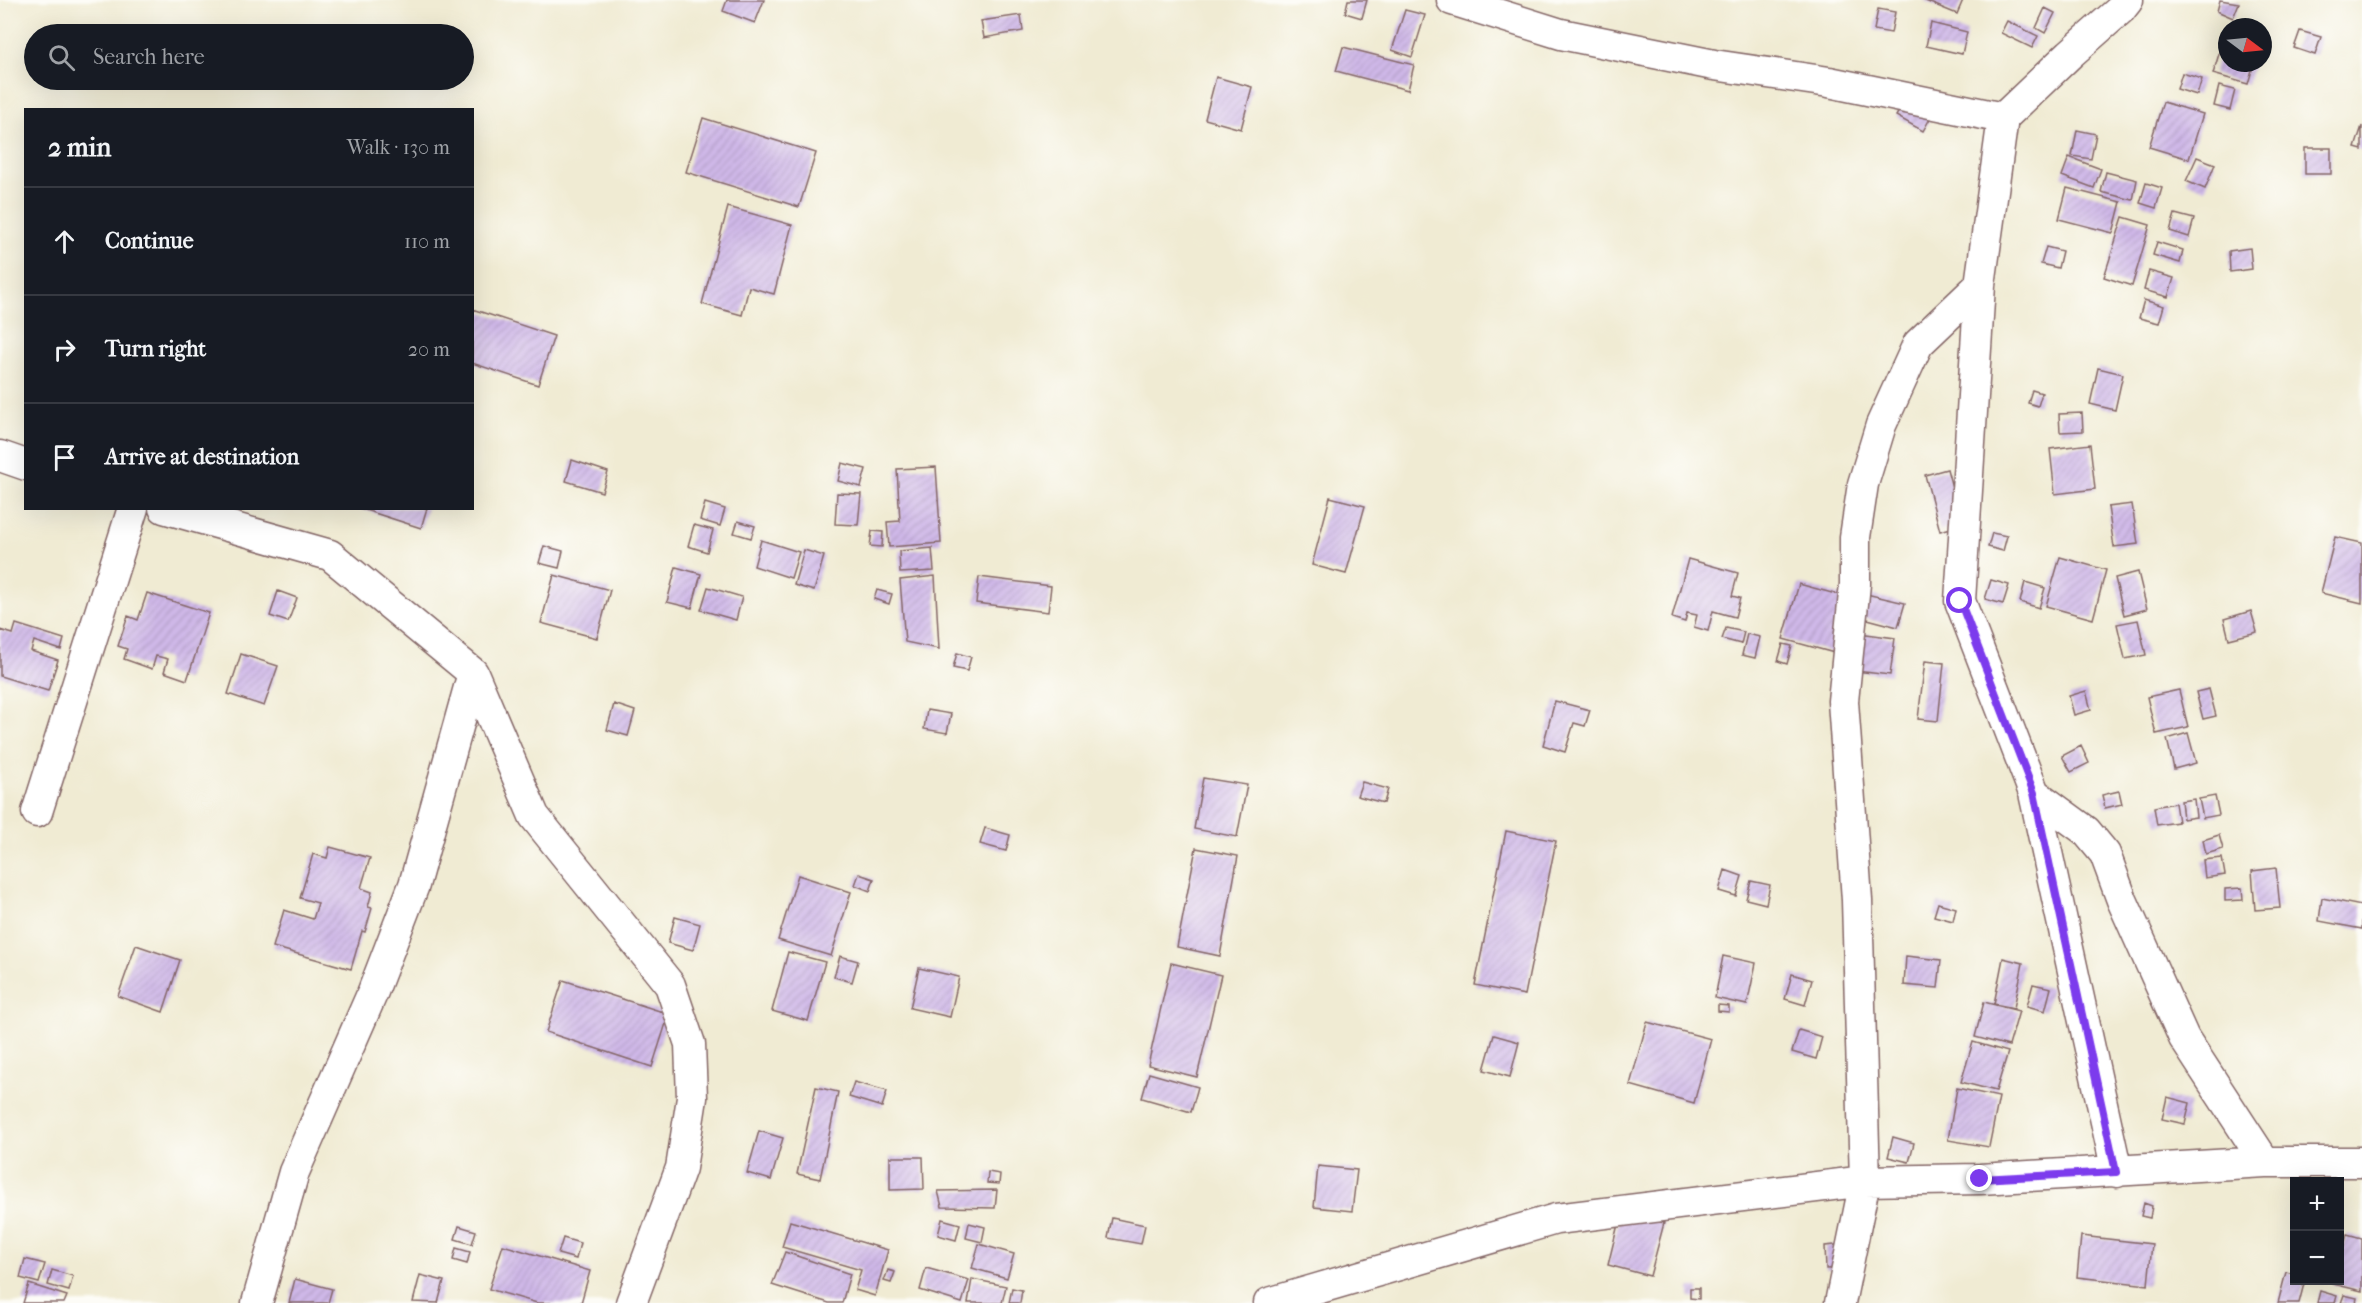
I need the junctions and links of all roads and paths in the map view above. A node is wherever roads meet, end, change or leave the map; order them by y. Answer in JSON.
{"nodes":[{"id":1,"x":1452,"y":0,"type":"edge"},
{"id":2,"x":2124,"y":3,"type":"edge"},
{"id":3,"x":2003,"y":118,"type":"junction"},
{"id":4,"x":1980,"y":285,"type":"junction"},
{"id":5,"x":0,"y":456,"type":"edge"},
{"id":6,"x":24,"y":464,"type":"edge"},
{"id":7,"x":132,"y":510,"type":"edge"},
{"id":8,"x":171,"y":510,"type":"edge"},
{"id":9,"x":473,"y":673,"type":"junction"},
{"id":10,"x":2034,"y":793,"type":"junction"},
{"id":11,"x":37,"y":812,"type":"dead end"},
{"id":12,"x":2265,"y":1162,"type":"junction"},
{"id":13,"x":2362,"y":1162,"type":"edge"},
{"id":14,"x":2116,"y":1172,"type":"junction"},
{"id":15,"x":1865,"y":1181,"type":"junction"},
{"id":16,"x":257,"y":1303,"type":"edge"},
{"id":17,"x":631,"y":1303,"type":"edge"},
{"id":18,"x":1269,"y":1303,"type":"edge"},
{"id":19,"x":1840,"y":1303,"type":"edge"}],
"edges":[{"from":1,"to":3,"type":"street"},
{"from":2,"to":3,"type":"street"},
{"from":3,"to":4,"type":"street"},
{"from":4,"to":10,"type":"street"},
{"from":4,"to":15,"type":"street"},
{"from":5,"to":6,"type":"street"},
{"from":7,"to":11,"type":"street"},
{"from":8,"to":9,"type":"street"},
{"from":9,"to":16,"type":"street"},
{"from":9,"to":17,"type":"street"},
{"from":10,"to":12,"type":"street"},
{"from":10,"to":14,"type":"street"},
{"from":12,"to":13,"type":"street"},
{"from":12,"to":14,"type":"street"},
{"from":14,"to":15,"type":"street"},
{"from":15,"to":18,"type":"street"},
{"from":15,"to":19,"type":"street"}]}
